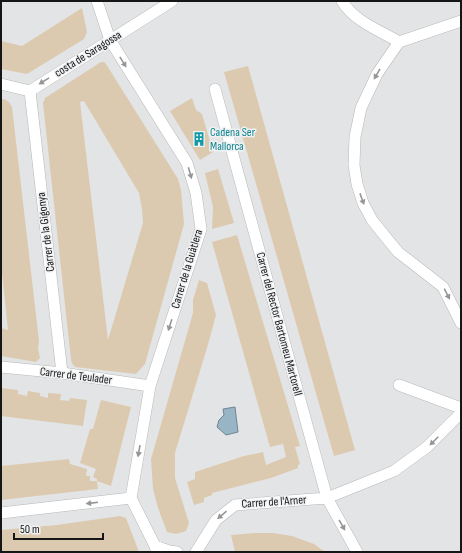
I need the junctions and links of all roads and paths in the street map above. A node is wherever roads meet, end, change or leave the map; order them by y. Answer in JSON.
{"nodes":[{"id":1,"x":97,"y":1,"type":"edge"},
{"id":2,"x":172,"y":1,"type":"edge"},
{"id":3,"x":342,"y":1,"type":"edge"},
{"id":4,"x":461,"y":21,"type":"edge"},
{"id":5,"x":110,"y":40,"type":"junction"},
{"id":6,"x":399,"y":42,"type":"junction"},
{"id":7,"x":1,"y":84,"type":"edge"},
{"id":8,"x":215,"y":89,"type":"dead end"},
{"id":9,"x":30,"y":90,"type":"junction"},
{"id":10,"x":461,"y":323,"type":"edge"},
{"id":11,"x":1,"y":367,"type":"edge"},
{"id":12,"x":62,"y":373,"type":"junction"},
{"id":13,"x":399,"y":385,"type":"dead end"},
{"id":14,"x":150,"y":386,"type":"junction"},
{"id":15,"x":461,"y":408,"type":"edge"},
{"id":16,"x":461,"y":413,"type":"edge"},
{"id":17,"x":131,"y":498,"type":"junction"},
{"id":18,"x":327,"y":498,"type":"junction"},
{"id":19,"x":1,"y":513,"type":"edge"},
{"id":20,"x":156,"y":549,"type":"edge"},
{"id":21,"x":178,"y":552,"type":"edge"},
{"id":22,"x":196,"y":552,"type":"edge"},
{"id":23,"x":358,"y":552,"type":"edge"}],
"edges":[{"from":1,"to":5,"type":"street","name":"Carrer de la Guàtlera"},
{"from":2,"to":5,"type":"street","name":"costa de Saragossa"},
{"from":3,"to":6,"type":"street"},
{"from":4,"to":6,"type":"street"},
{"from":5,"to":9,"type":"street","name":"costa de Saragossa","one_way":true},
{"from":5,"to":14,"type":"street","name":"Carrer de la Guàtlera","one_way":true},
{"from":6,"to":10,"type":"street","one_way":true},
{"from":7,"to":9,"type":"street"},
{"from":8,"to":18,"type":"street","name":"Carrer del Rector Bartomeu Martorell"},
{"from":9,"to":12,"type":"street","name":"Carrer de la Gigonya"},
{"from":11,"to":12,"type":"street","name":"Carrer de Teulader"},
{"from":12,"to":14,"type":"street","name":"Carrer de Teulader"},
{"from":13,"to":15,"type":"street"},
{"from":14,"to":17,"type":"street","name":"Carrer de la Guàtlera","one_way":true},
{"from":16,"to":18,"type":"street","name":"Carrer de l'Arner","one_way":true},
{"from":17,"to":19,"type":"street","one_way":true},
{"from":17,"to":20,"type":"street"},
{"from":18,"to":22,"type":"street","name":"Carrer de l'Arner","one_way":true},
{"from":18,"to":23,"type":"street","name":"Carrer del Rector Bartomeu Martorell","one_way":true},
{"from":20,"to":21,"type":"street"}]}
